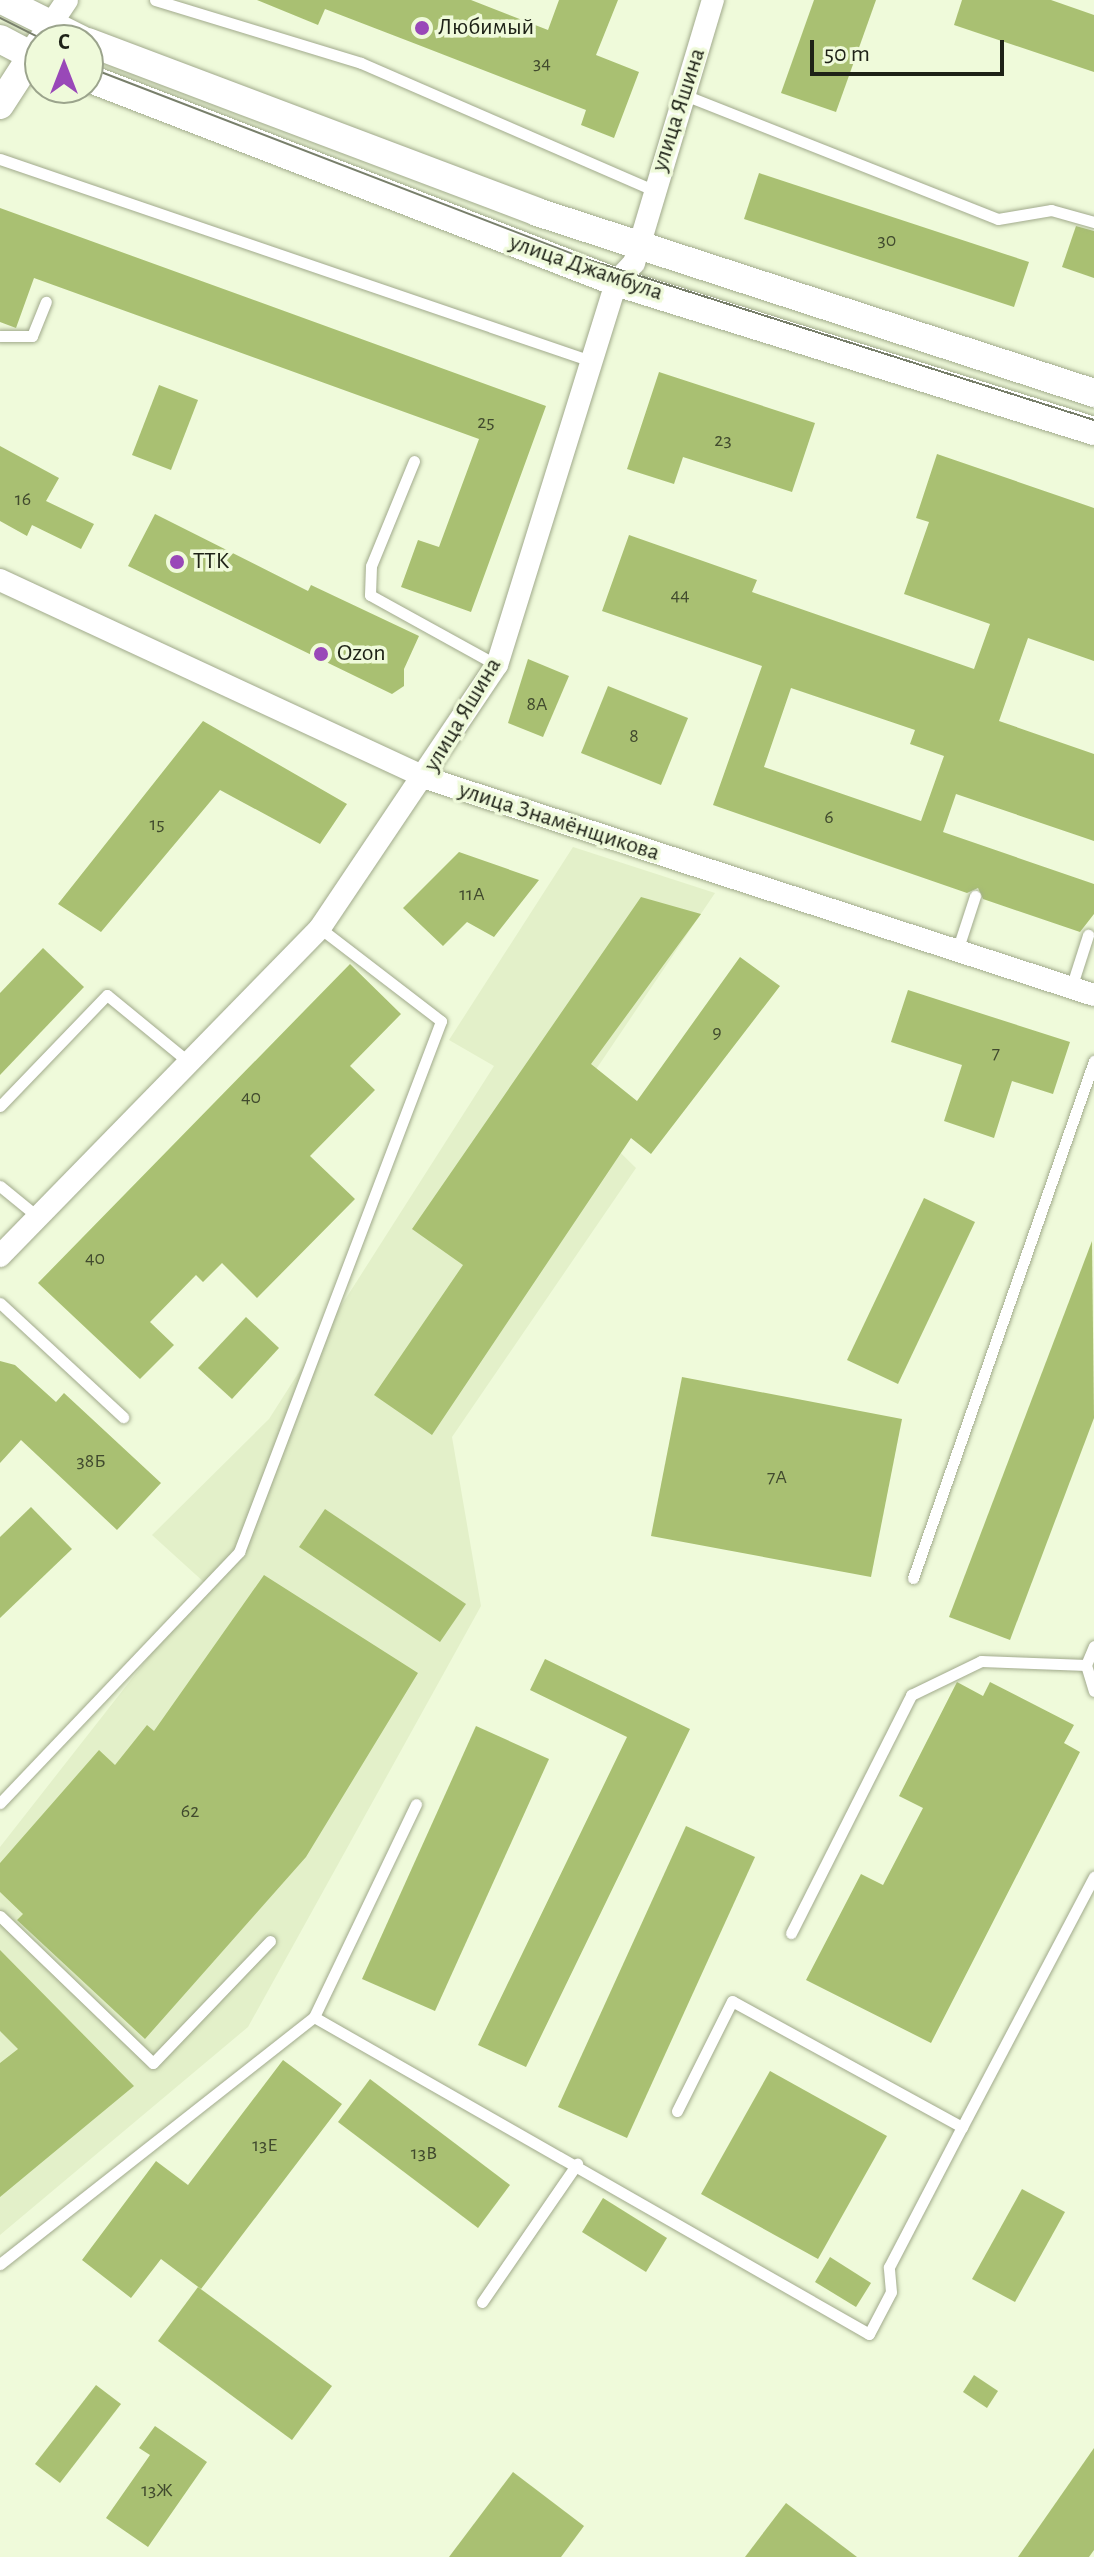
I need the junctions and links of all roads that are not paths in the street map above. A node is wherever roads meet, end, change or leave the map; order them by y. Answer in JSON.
{"nodes":[{"id":1,"x":2,"y":0,"type":"edge"},
{"id":2,"x":67,"y":0,"type":"edge"},
{"id":3,"x":155,"y":0,"type":"edge"},
{"id":4,"x":713,"y":0,"type":"edge"},
{"id":5,"x":53,"y":24,"type":"edge"},
{"id":6,"x":24,"y":26,"type":"edge"},
{"id":7,"x":0,"y":39,"type":"edge"},
{"id":8,"x":24,"y":43,"type":"edge"},
{"id":9,"x":104,"y":48,"type":"edge"},
{"id":10,"x":24,"y":69,"type":"edge"},
{"id":11,"x":104,"y":84,"type":"edge"},
{"id":12,"x":687,"y":96,"type":"junction"},
{"id":13,"x":0,"y":105,"type":"edge"},
{"id":14,"x":0,"y":159,"type":"edge"},
{"id":15,"x":653,"y":190,"type":"junction"},
{"id":16,"x":1094,"y":222,"type":"edge"},
{"id":17,"x":633,"y":246,"type":"junction"},
{"id":18,"x":616,"y":282,"type":"junction"},
{"id":19,"x":46,"y":302,"type":"dead end"},
{"id":20,"x":0,"y":336,"type":"edge"},
{"id":21,"x":591,"y":361,"type":"junction"},
{"id":22,"x":1094,"y":393,"type":"edge"},
{"id":23,"x":1094,"y":431,"type":"edge"},
{"id":24,"x":414,"y":461,"type":"dead end"},
{"id":25,"x":0,"y":580,"type":"edge"},
{"id":26,"x":497,"y":665,"type":"junction"},
{"id":27,"x":426,"y":778,"type":"junction"},
{"id":28,"x":975,"y":896,"type":"dead end"},
{"id":29,"x":320,"y":928,"type":"junction"},
{"id":30,"x":1088,"y":935,"type":"dead end"},
{"id":31,"x":957,"y":951,"type":"junction"},
{"id":32,"x":1071,"y":988,"type":"junction"},
{"id":33,"x":1094,"y":995,"type":"edge"},
{"id":34,"x":1094,"y":1061,"type":"edge"},
{"id":35,"x":189,"y":1062,"type":"junction"},
{"id":36,"x":0,"y":1106,"type":"edge"},
{"id":37,"x":0,"y":1186,"type":"edge"},
{"id":38,"x":38,"y":1217,"type":"junction"},
{"id":39,"x":0,"y":1256,"type":"edge"},
{"id":40,"x":0,"y":1303,"type":"edge"},
{"id":41,"x":123,"y":1417,"type":"dead end"},
{"id":42,"x":913,"y":1578,"type":"dead end"},
{"id":43,"x":1094,"y":1646,"type":"edge"},
{"id":44,"x":1086,"y":1665,"type":"junction"},
{"id":45,"x":1094,"y":1691,"type":"edge"},
{"id":46,"x":0,"y":1803,"type":"edge"},
{"id":47,"x":416,"y":1804,"type":"dead end"},
{"id":48,"x":1094,"y":1877,"type":"edge"},
{"id":49,"x":0,"y":1916,"type":"edge"},
{"id":50,"x":791,"y":1933,"type":"dead end"},
{"id":51,"x":270,"y":1941,"type":"dead end"},
{"id":52,"x":314,"y":2017,"type":"junction"},
{"id":53,"x":677,"y":2111,"type":"dead end"},
{"id":54,"x":962,"y":2127,"type":"junction"},
{"id":55,"x":577,"y":2164,"type":"junction"},
{"id":56,"x":0,"y":2264,"type":"edge"},
{"id":57,"x":482,"y":2302,"type":"dead end"}],
"edges":[{"from":1,"to":6,"type":"street"},
{"from":2,"to":5,"type":"street"},
{"from":3,"to":15,"type":"lane"},
{"from":4,"to":12,"type":"street","name":"улица Яшина"},
{"from":7,"to":8,"type":"street"},
{"from":9,"to":17,"type":"street","name":"улица Джамбула"},
{"from":10,"to":13,"type":"street"},
{"from":11,"to":18,"type":"street","name":"улица Джамбула"},
{"from":12,"to":15,"type":"street","name":"улица Яшина"},
{"from":12,"to":16,"type":"lane"},
{"from":14,"to":21,"type":"lane"},
{"from":15,"to":17,"type":"street","name":"улица Яшина"},
{"from":17,"to":18,"type":"street","name":"улица Яшина"},
{"from":17,"to":22,"type":"street","name":"улица Джамбула"},
{"from":18,"to":21,"type":"street","name":"улица Яшина"},
{"from":18,"to":23,"type":"street","name":"улица Джамбула"},
{"from":19,"to":20,"type":"lane"},
{"from":21,"to":26,"type":"street","name":"улица Яшина"},
{"from":24,"to":26,"type":"lane"},
{"from":25,"to":27,"type":"street","name":"улица Знамёнщикова"},
{"from":26,"to":27,"type":"street","name":"улица Яшина"},
{"from":27,"to":29,"type":"street","name":"улица Яшина"},
{"from":27,"to":31,"type":"street","name":"улица Знамёнщикова"},
{"from":28,"to":31,"type":"lane"},
{"from":29,"to":35,"type":"street","name":"улица Яшина"},
{"from":29,"to":46,"type":"lane"},
{"from":30,"to":32,"type":"lane"},
{"from":31,"to":32,"type":"street","name":"улица Знамёнщикова"},
{"from":32,"to":33,"type":"street","name":"улица Знамёнщикова"},
{"from":34,"to":42,"type":"lane"},
{"from":35,"to":36,"type":"lane"},
{"from":35,"to":38,"type":"street","name":"улица Яшина"},
{"from":37,"to":38,"type":"lane"},
{"from":38,"to":39,"type":"street","name":"улица Яшина"},
{"from":40,"to":41,"type":"lane"},
{"from":43,"to":44,"type":"lane"},
{"from":44,"to":45,"type":"lane"},
{"from":44,"to":50,"type":"lane"},
{"from":47,"to":52,"type":"lane"},
{"from":48,"to":54,"type":"lane"},
{"from":49,"to":51,"type":"lane"},
{"from":52,"to":55,"type":"lane"},
{"from":52,"to":56,"type":"lane"},
{"from":53,"to":54,"type":"lane"},
{"from":54,"to":55,"type":"lane"},
{"from":55,"to":57,"type":"lane"}]}
